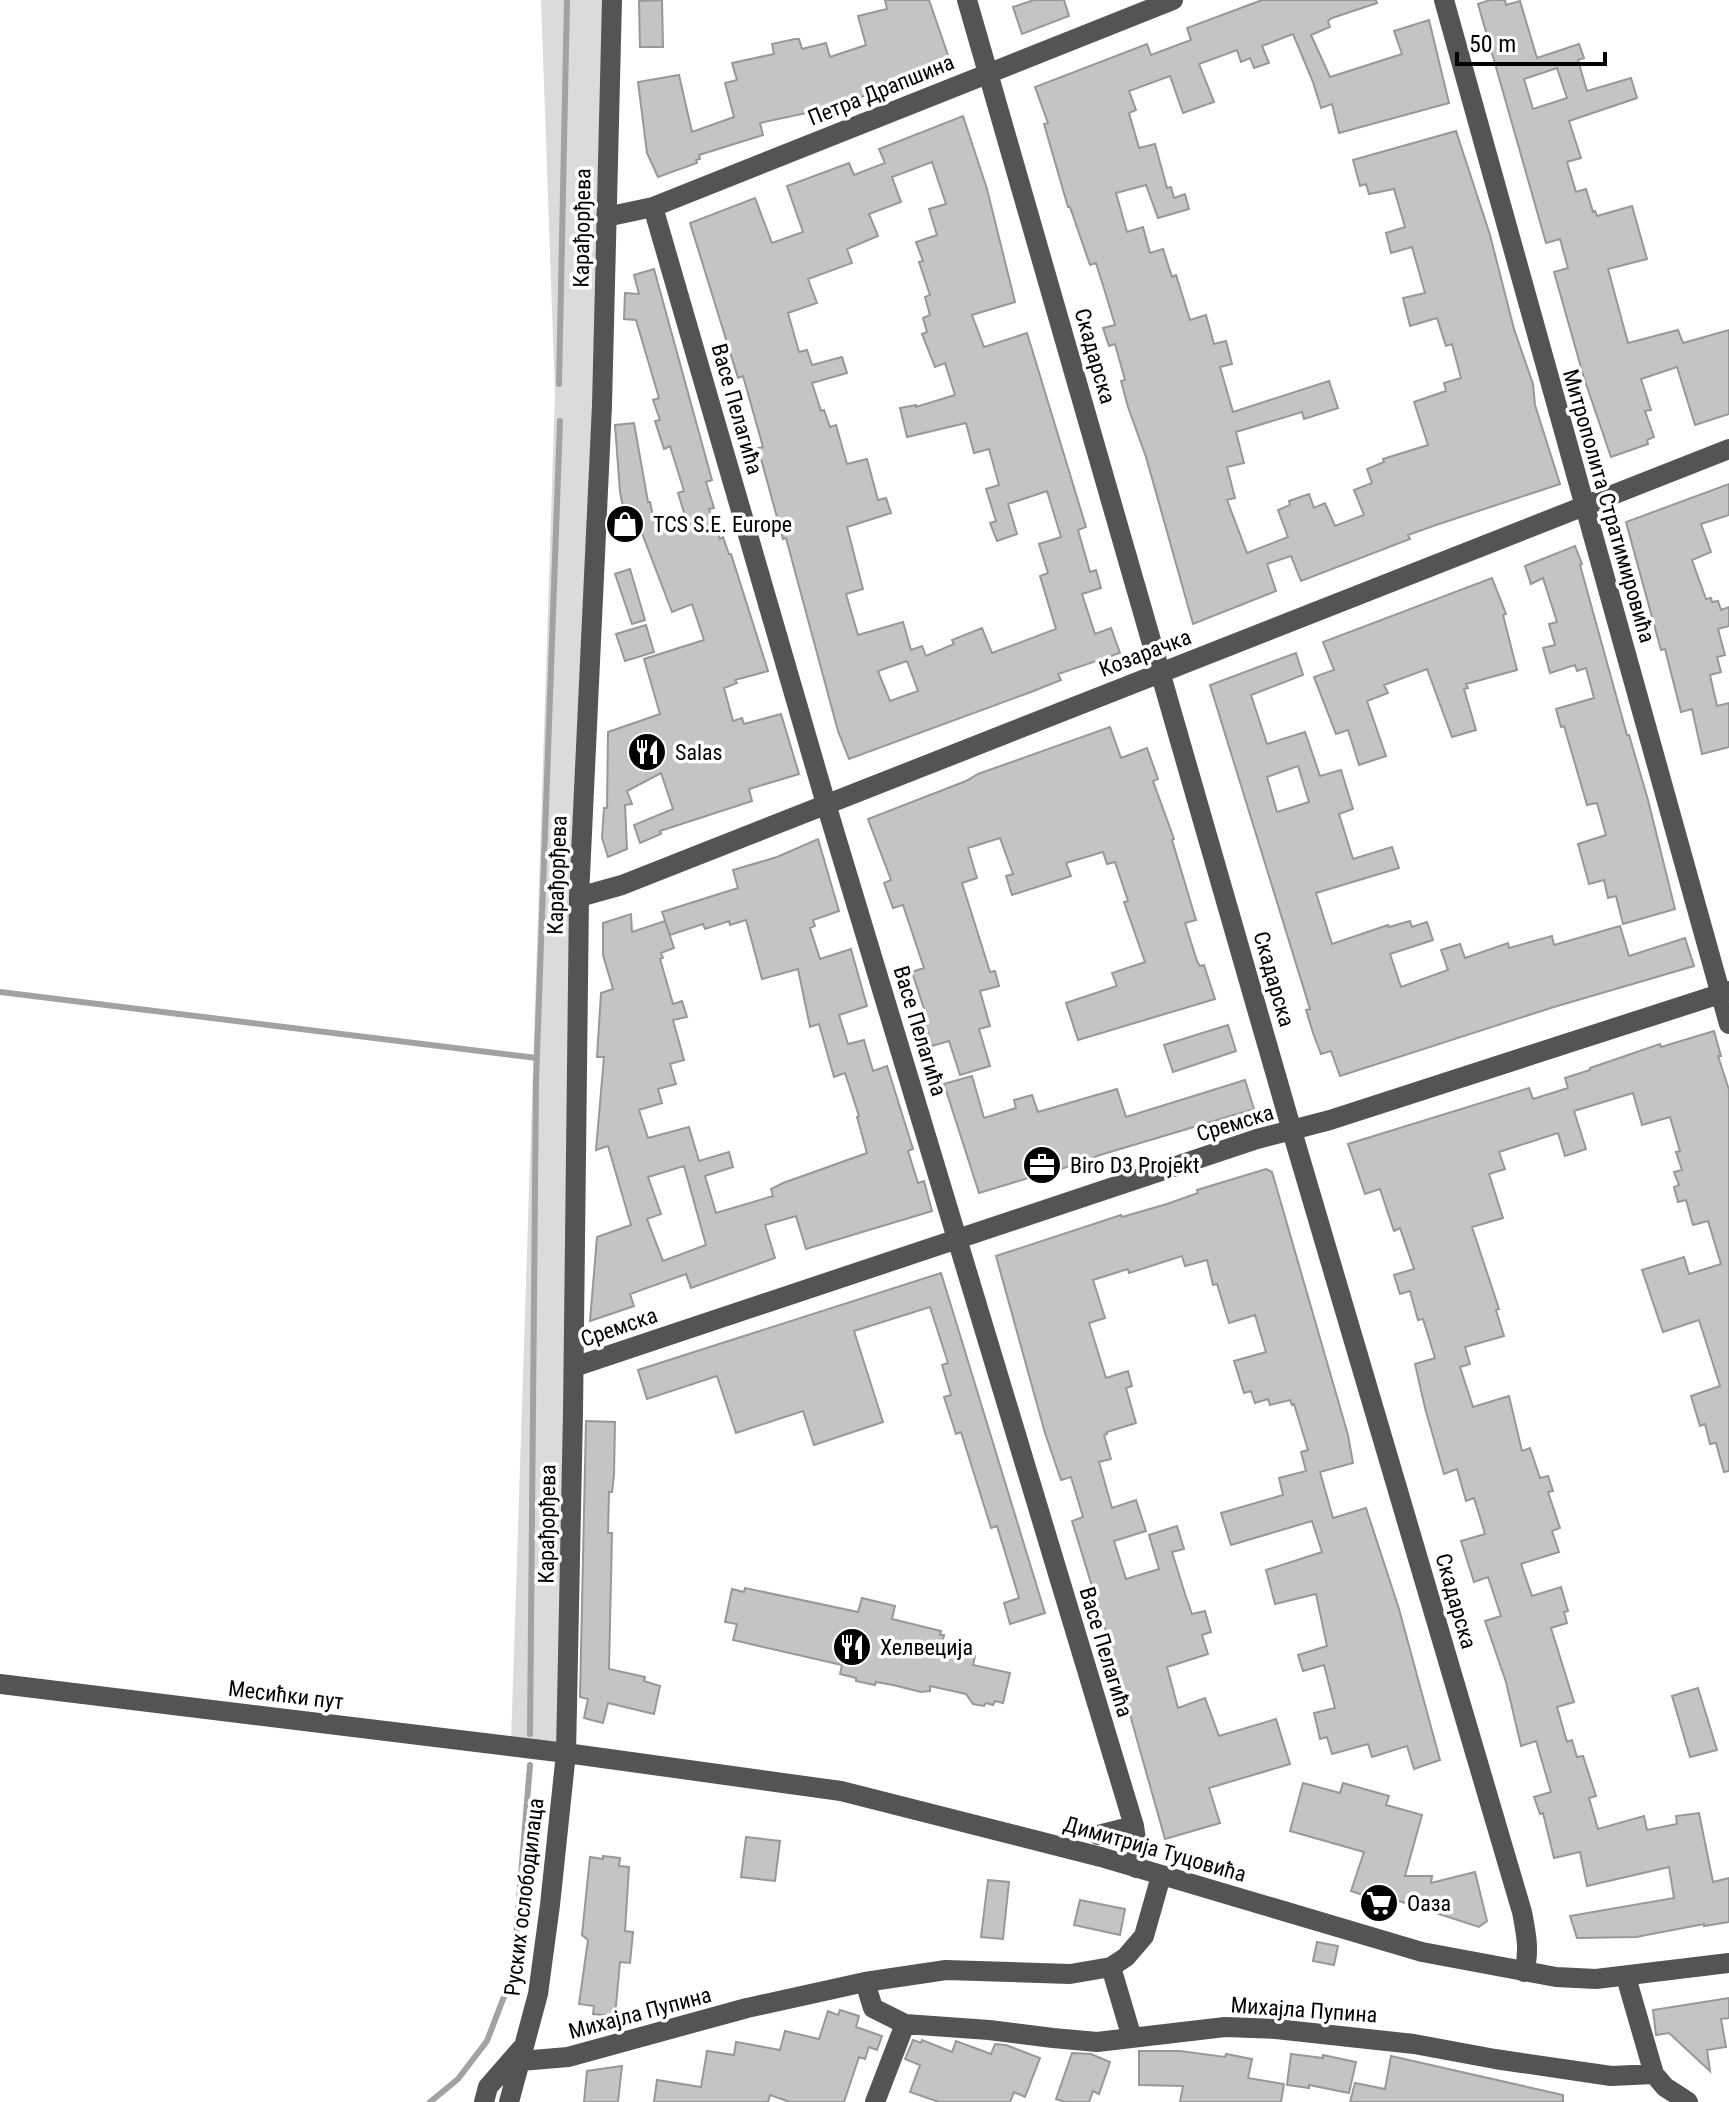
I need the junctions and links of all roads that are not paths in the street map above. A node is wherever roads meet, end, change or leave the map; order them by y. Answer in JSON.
{"nodes":[{"id":1,"x":612,"y":0,"type":"edge"},
{"id":2,"x":967,"y":0,"type":"edge"},
{"id":3,"x":1173,"y":0,"type":"edge"},
{"id":4,"x":1444,"y":0,"type":"edge"},
{"id":5,"x":988,"y":73,"type":"junction"},
{"id":6,"x":653,"y":207,"type":"junction"},
{"id":7,"x":606,"y":217,"type":"junction"},
{"id":8,"x":1729,"y":449,"type":"edge"},
{"id":9,"x":1584,"y":506,"type":"junction"},
{"id":10,"x":1160,"y":672,"type":"junction"},
{"id":11,"x":826,"y":804,"type":"junction"},
{"id":12,"x":579,"y":897,"type":"junction"},
{"id":13,"x":1725,"y":992,"type":"edge"},
{"id":14,"x":1729,"y":1024,"type":"edge"},
{"id":15,"x":1292,"y":1131,"type":"junction"},
{"id":16,"x":958,"y":1239,"type":"junction"},
{"id":17,"x":574,"y":1367,"type":"junction"},
{"id":18,"x":0,"y":1684,"type":"edge"},
{"id":19,"x":566,"y":1753,"type":"junction"},
{"id":20,"x":1134,"y":1826,"type":"junction"},
{"id":21,"x":1098,"y":1835,"type":"dead end"},
{"id":22,"x":1136,"y":1868,"type":"junction"},
{"id":23,"x":1161,"y":1876,"type":"junction"},
{"id":24,"x":1729,"y":1963,"type":"edge"},
{"id":25,"x":1111,"y":1967,"type":"junction"},
{"id":26,"x":1524,"y":1972,"type":"junction"},
{"id":27,"x":1626,"y":1977,"type":"junction"},
{"id":28,"x":865,"y":1982,"type":"junction"},
{"id":29,"x":905,"y":2024,"type":"junction"},
{"id":30,"x":1130,"y":2031,"type":"junction"},
{"id":31,"x":522,"y":2053,"type":"junction"},
{"id":32,"x":1651,"y":2067,"type":"junction"},
{"id":33,"x":491,"y":2097,"type":"edge"},
{"id":34,"x":469,"y":2102,"type":"edge"},
{"id":35,"x":509,"y":2102,"type":"edge"},
{"id":36,"x":875,"y":2102,"type":"edge"},
{"id":37,"x":1688,"y":2102,"type":"edge"}],
"edges":[{"from":1,"to":7,"type":"street","name":"Карађорђева"},
{"from":2,"to":5,"type":"street","name":"Скадарска"},
{"from":3,"to":5,"type":"street","name":"Петра Драпшина"},
{"from":4,"to":9,"type":"street","name":"Митрополита Стратимировића"},
{"from":5,"to":6,"type":"street","name":"Петра Драпшина"},
{"from":5,"to":10,"type":"street","name":"Скадарска"},
{"from":6,"to":7,"type":"street","name":"Петра Драпшина"},
{"from":6,"to":11,"type":"street","name":"Васе Пелагића"},
{"from":7,"to":12,"type":"street","name":"Карађорђева"},
{"from":8,"to":9,"type":"street","name":"Козарачка"},
{"from":9,"to":10,"type":"street","name":"Козарачка"},
{"from":9,"to":13,"type":"street","name":"Митрополита Стратимировића"},
{"from":10,"to":11,"type":"street","name":"Козарачка"},
{"from":10,"to":15,"type":"street","name":"Скадарска"},
{"from":11,"to":12,"type":"street","name":"Козарачка"},
{"from":11,"to":16,"type":"street","name":"Васе Пелагића"},
{"from":12,"to":17,"type":"street","name":"Карађорђева"},
{"from":13,"to":14,"type":"street","name":"Митрополита Стратимировића"},
{"from":13,"to":15,"type":"street","name":"Сремска"},
{"from":15,"to":16,"type":"street","name":"Сремска"},
{"from":15,"to":26,"type":"street","name":"Скадарска"},
{"from":16,"to":17,"type":"street","name":"Сремска"},
{"from":16,"to":20,"type":"street","name":"Васе Пелагића"},
{"from":17,"to":19,"type":"street","name":"Карађорђева"},
{"from":18,"to":19,"type":"street","name":"Месићки пут"},
{"from":19,"to":22,"type":"street","name":"Димитрија Туцовића"},
{"from":19,"to":31,"type":"street","name":"Руских ослободилаца"},
{"from":20,"to":21,"type":"street"},
{"from":20,"to":22,"type":"street","name":"Васе Пелагића"},
{"from":22,"to":23,"type":"street","name":"Димитрија Туцовића"},
{"from":23,"to":25,"type":"street"},
{"from":23,"to":26,"type":"street","name":"Димитрија Туцовића"},
{"from":24,"to":27,"type":"street","name":"Димитрија Туцовића"},
{"from":25,"to":28,"type":"street","name":"Михајла Пупина"},
{"from":25,"to":30,"type":"street"},
{"from":26,"to":27,"type":"street","name":"Димитрија Туцовића"},
{"from":27,"to":32,"type":"street"},
{"from":28,"to":29,"type":"street","name":"Михајла Пупина"},
{"from":28,"to":31,"type":"street","name":"Михајла Пупина"},
{"from":29,"to":30,"type":"street","name":"Михајла Пупина"},
{"from":29,"to":36,"type":"street"},
{"from":30,"to":32,"type":"street","name":"Михајла Пупина"},
{"from":31,"to":33,"type":"street","name":"Руских ослободилаца"},
{"from":31,"to":35,"type":"street","name":"Руских ослободилаца"},
{"from":32,"to":37,"type":"street"},
{"from":33,"to":34,"type":"street","name":"Руских ослободилаца"}]}
